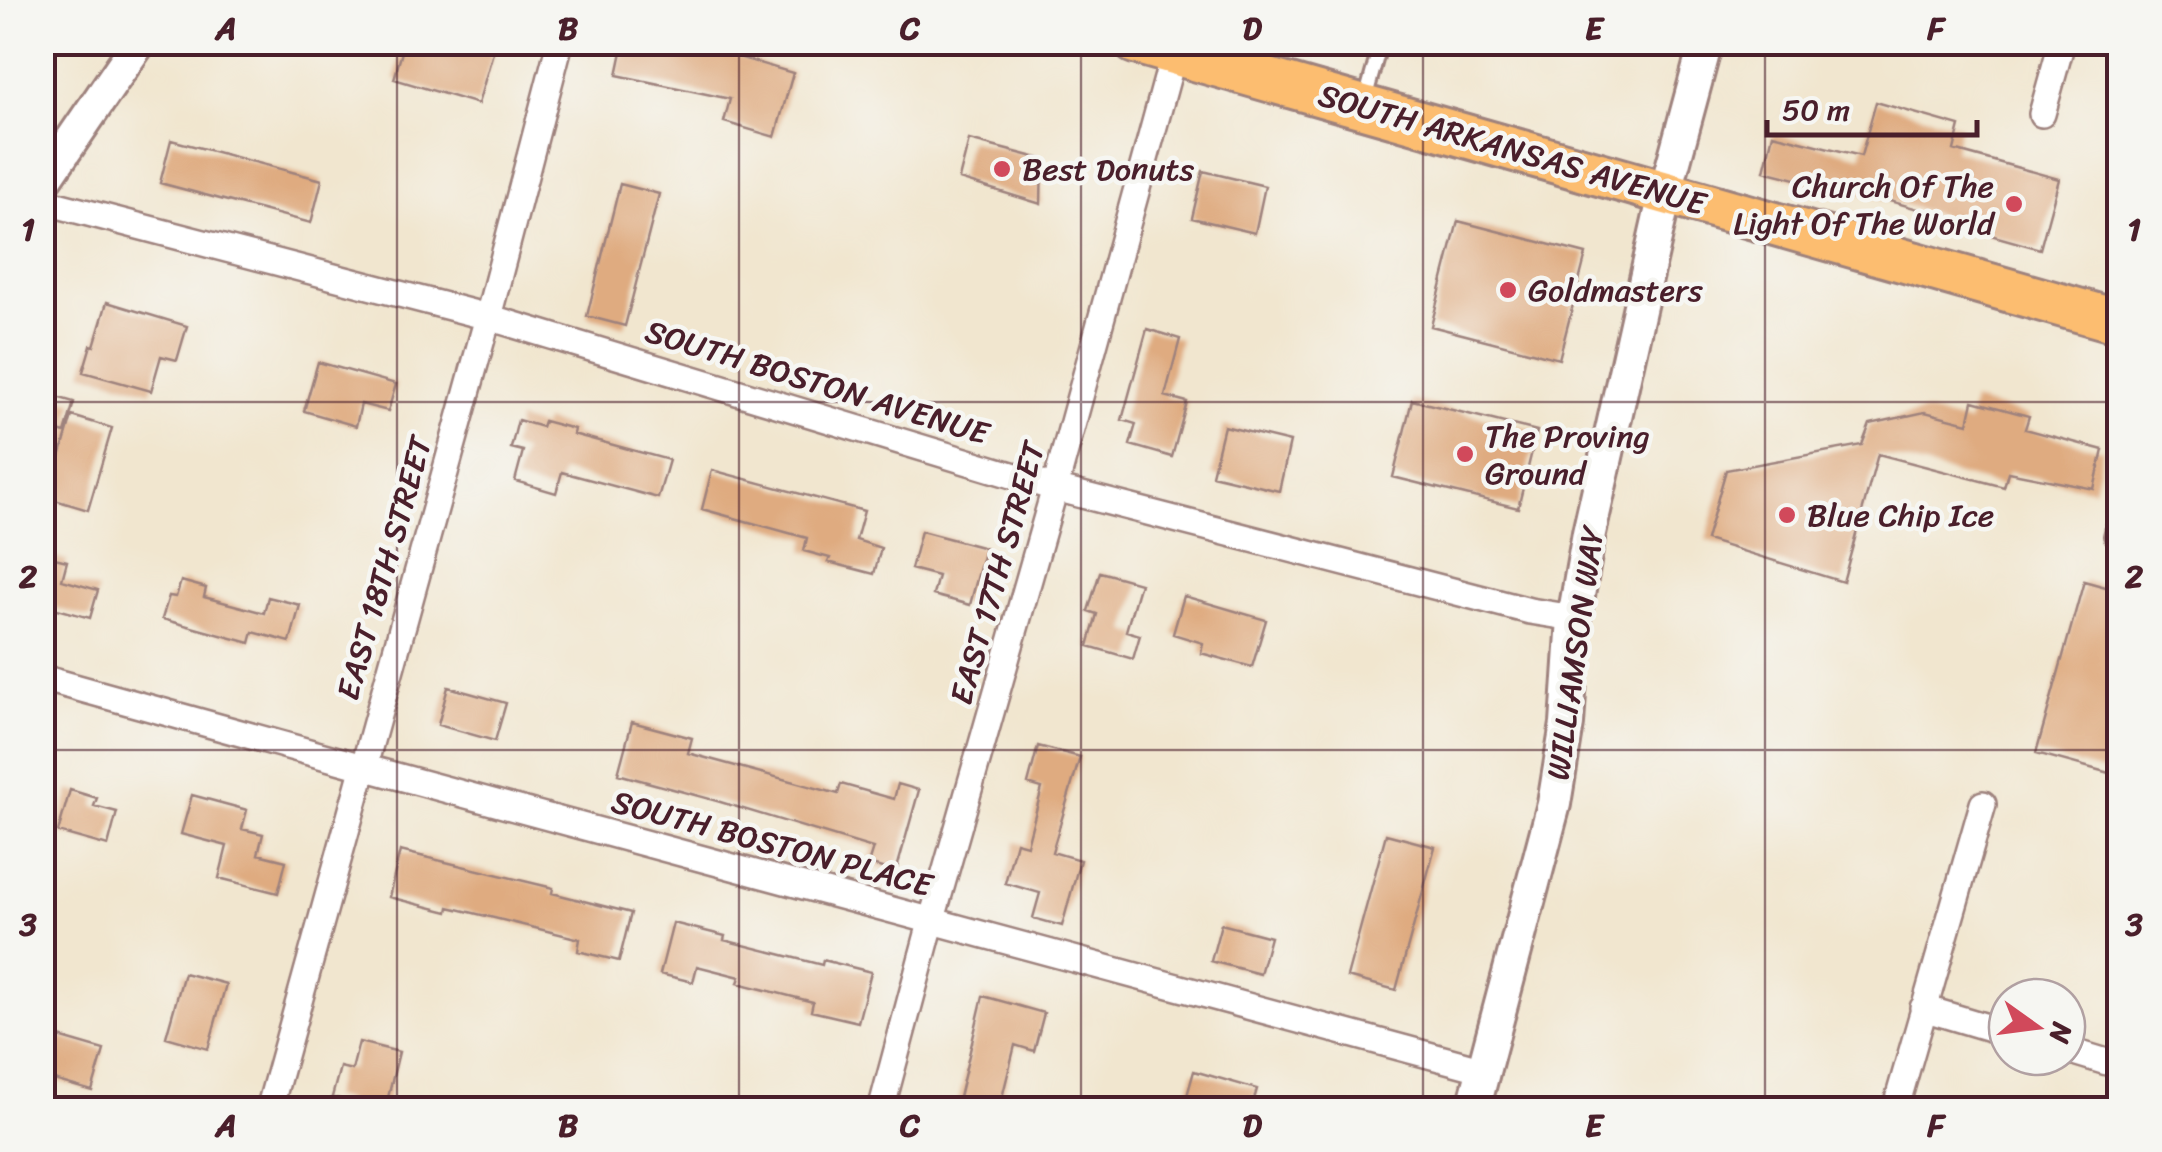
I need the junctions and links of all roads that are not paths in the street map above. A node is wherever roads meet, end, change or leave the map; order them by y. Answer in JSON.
{"nodes":[{"id":1,"x":139,"y":42,"type":"edge"},
{"id":2,"x":560,"y":42,"type":"edge"},
{"id":3,"x":1381,"y":42,"type":"edge"},
{"id":4,"x":1706,"y":42,"type":"edge"},
{"id":5,"x":2062,"y":42,"type":"edge"},
{"id":6,"x":1162,"y":46,"type":"edge"},
{"id":7,"x":1363,"y":108,"type":"junction"},
{"id":8,"x":2042,"y":114,"type":"dead end"},
{"id":9,"x":42,"y":184,"type":"edge"},
{"id":10,"x":1666,"y":194,"type":"junction"},
{"id":11,"x":42,"y":201,"type":"edge"},
{"id":12,"x":488,"y":316,"type":"junction"},
{"id":13,"x":2120,"y":322,"type":"edge"},
{"id":14,"x":1056,"y":488,"type":"junction"},
{"id":15,"x":2120,"y":498,"type":"edge"},
{"id":16,"x":2120,"y":548,"type":"edge"},
{"id":17,"x":1574,"y":618,"type":"junction"},
{"id":18,"x":42,"y":678,"type":"edge"},
{"id":19,"x":362,"y":767,"type":"junction"},
{"id":20,"x":1983,"y":804,"type":"dead end"},
{"id":21,"x":932,"y":919,"type":"junction"},
{"id":22,"x":1924,"y":1008,"type":"junction"},
{"id":23,"x":1987,"y":1026,"type":"edge"},
{"id":24,"x":2087,"y":1056,"type":"edge"},
{"id":25,"x":2120,"y":1066,"type":"edge"},
{"id":26,"x":1484,"y":1070,"type":"junction"},
{"id":27,"x":269,"y":1110,"type":"edge"},
{"id":28,"x":881,"y":1110,"type":"edge"},
{"id":29,"x":1474,"y":1110,"type":"edge"},
{"id":30,"x":1895,"y":1110,"type":"edge"}],
"edges":[{"from":1,"to":9,"type":"street"},
{"from":2,"to":12,"type":"street","name":"EAST 18TH STREET"},
{"from":3,"to":7,"type":"lane"},
{"from":4,"to":10,"type":"street","name":"WILLIAMSON WAY"},
{"from":5,"to":8,"type":"street"},
{"from":6,"to":7,"type":"highway","name":"SOUTH ARKANSAS AVENUE"},
{"from":6,"to":14,"type":"street","name":"EAST 17TH STREET"},
{"from":7,"to":10,"type":"highway","name":"SOUTH ARKANSAS AVENUE"},
{"from":10,"to":13,"type":"highway","name":"SOUTH ARKANSAS AVENUE"},
{"from":10,"to":17,"type":"street","name":"WILLIAMSON WAY"},
{"from":11,"to":12,"type":"street","name":"SOUTH BOSTON AVENUE"},
{"from":12,"to":14,"type":"street","name":"SOUTH BOSTON AVENUE"},
{"from":12,"to":19,"type":"street","name":"EAST 18TH STREET"},
{"from":14,"to":17,"type":"street","name":"SOUTH BOSTON AVENUE"},
{"from":14,"to":21,"type":"street","name":"EAST 17TH STREET"},
{"from":15,"to":16,"type":"lane"},
{"from":17,"to":26,"type":"street","name":"WILLIAMSON WAY"},
{"from":18,"to":19,"type":"street","name":"SOUTH BOSTON PLACE"},
{"from":19,"to":21,"type":"street","name":"SOUTH BOSTON PLACE"},
{"from":19,"to":27,"type":"street","name":"EAST 18TH STREET"},
{"from":20,"to":22,"type":"street"},
{"from":21,"to":26,"type":"street","name":"SOUTH BOSTON PLACE"},
{"from":21,"to":28,"type":"street","name":"EAST 17TH STREET"},
{"from":22,"to":23,"type":"street"},
{"from":22,"to":30,"type":"street"},
{"from":24,"to":25,"type":"street"},
{"from":26,"to":29,"type":"street","name":"WILLIAMSON WAY"}]}
